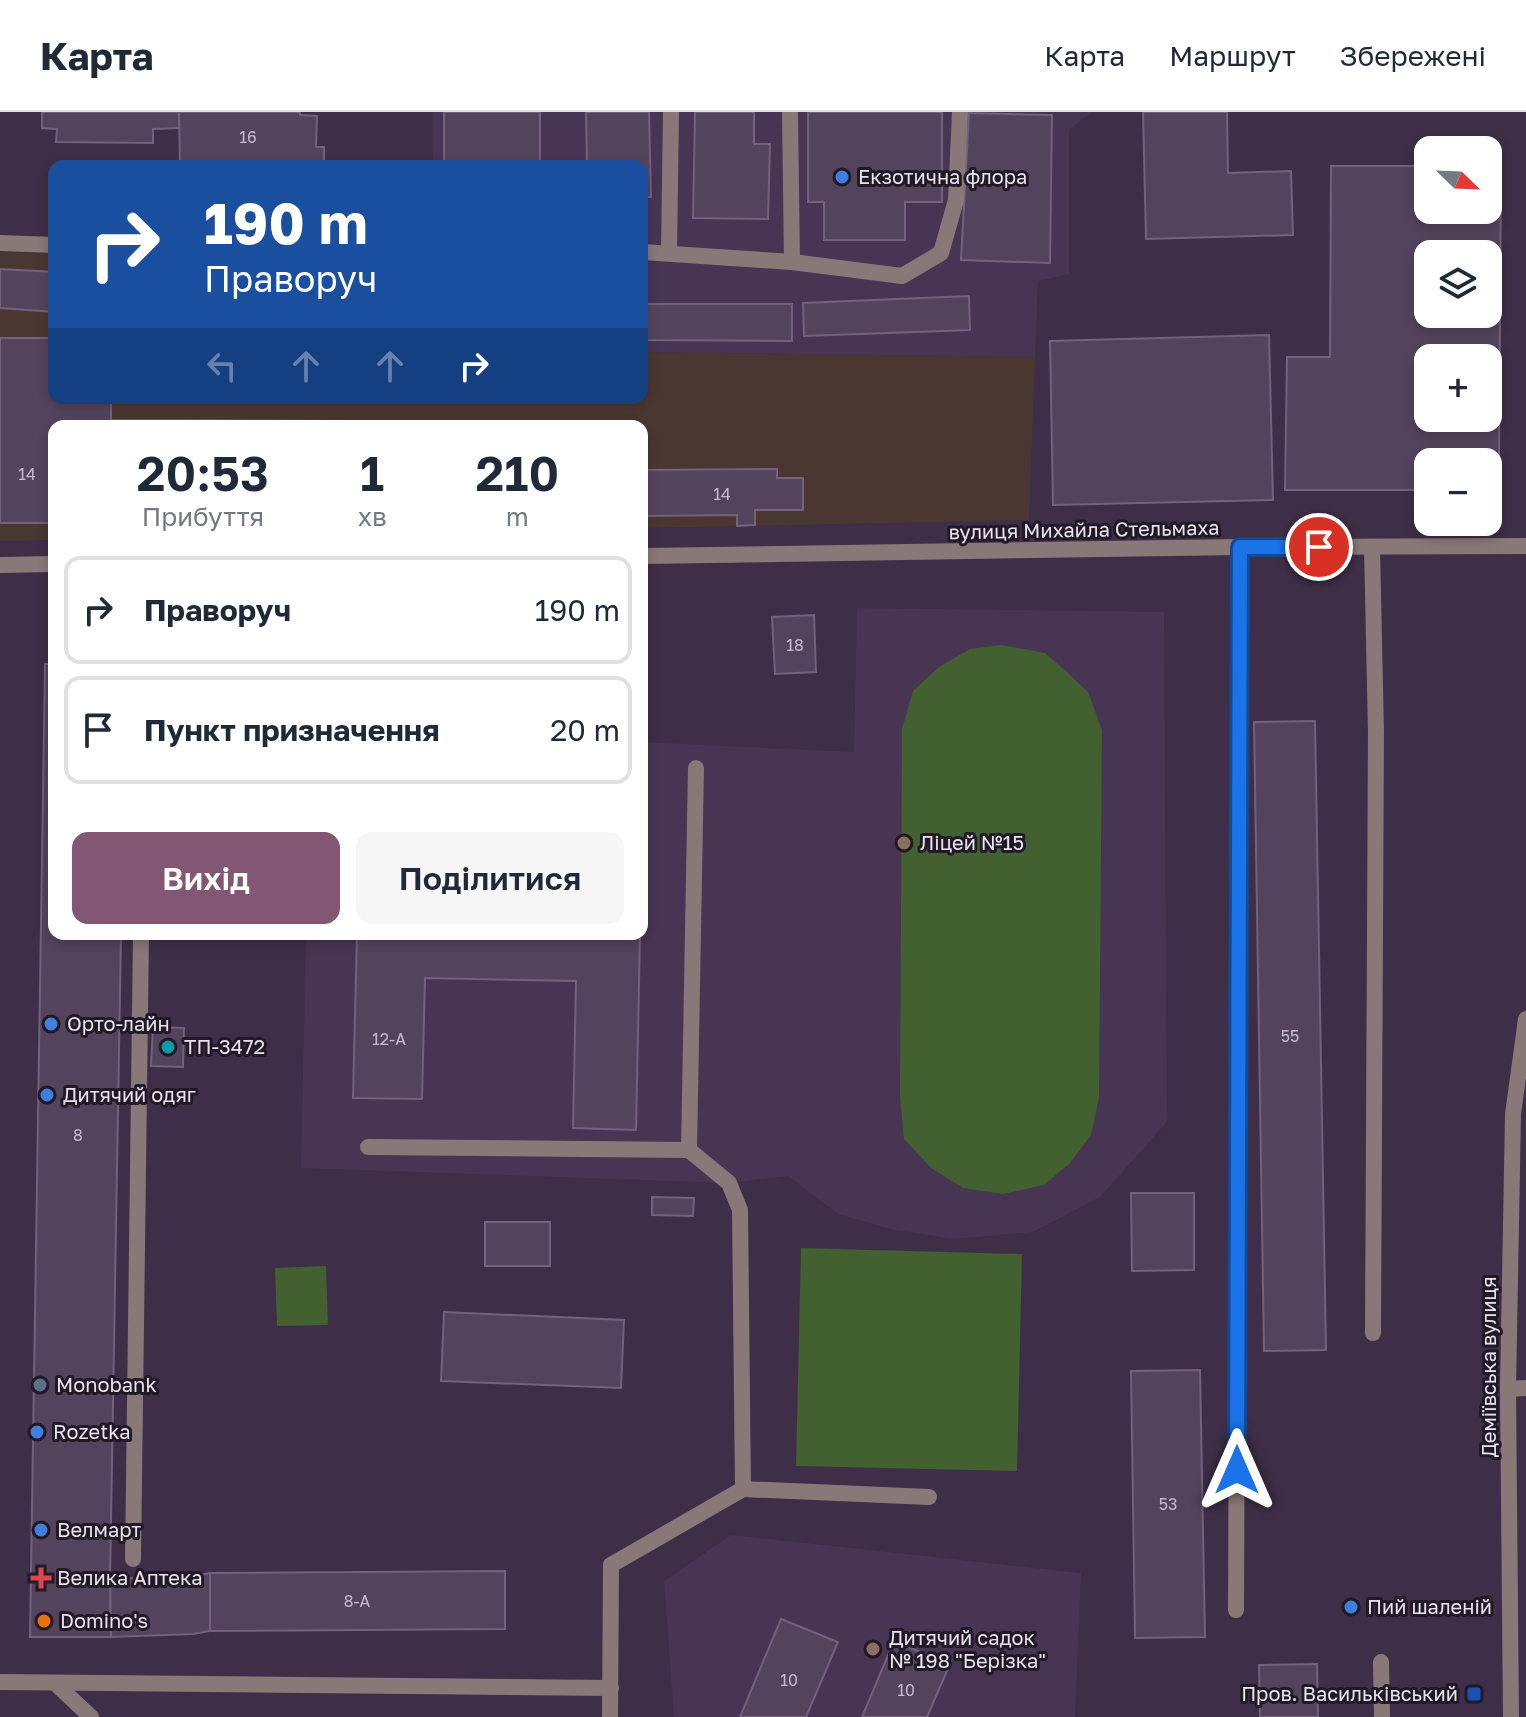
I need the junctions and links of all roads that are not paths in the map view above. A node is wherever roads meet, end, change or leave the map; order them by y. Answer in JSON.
{"nodes":[{"id":1,"x":671,"y":112,"type":"edge"},
{"id":2,"x":790,"y":112,"type":"edge"},
{"id":3,"x":960,"y":112,"type":"edge"},
{"id":4,"x":0,"y":243,"type":"edge"},
{"id":5,"x":48,"y":245,"type":"edge"},
{"id":6,"x":648,"y":252,"type":"edge"},
{"id":7,"x":669,"y":253,"type":"junction"},
{"id":8,"x":792,"y":262,"type":"junction"},
{"id":9,"x":1526,"y":546,"type":"edge"},
{"id":10,"x":1240,"y":547,"type":"junction"},
{"id":11,"x":1372,"y":547,"type":"junction"},
{"id":12,"x":648,"y":556,"type":"edge"},
{"id":13,"x":48,"y":564,"type":"edge"},
{"id":14,"x":0,"y":565,"type":"edge"},
{"id":15,"x":696,"y":768,"type":"dead end"},
{"id":16,"x":141,"y":940,"type":"edge"},
{"id":17,"x":1526,"y":1019,"type":"edge"},
{"id":18,"x":368,"y":1147,"type":"dead end"},
{"id":19,"x":689,"y":1150,"type":"junction"},
{"id":20,"x":1373,"y":1333,"type":"dead end"},
{"id":21,"x":1526,"y":1388,"type":"edge"},
{"id":22,"x":1508,"y":1389,"type":"junction"},
{"id":23,"x":743,"y":1489,"type":"junction"},
{"id":24,"x":929,"y":1497,"type":"dead end"},
{"id":25,"x":133,"y":1559,"type":"dead end"},
{"id":26,"x":1236,"y":1610,"type":"dead end"},
{"id":27,"x":1381,"y":1662,"type":"dead end"},
{"id":28,"x":0,"y":1682,"type":"edge"},
{"id":29,"x":56,"y":1684,"type":"junction"},
{"id":30,"x":611,"y":1688,"type":"junction"},
{"id":31,"x":91,"y":1717,"type":"edge"},
{"id":32,"x":610,"y":1717,"type":"edge"},
{"id":33,"x":1382,"y":1717,"type":"edge"},
{"id":34,"x":1511,"y":1717,"type":"edge"}],
"edges":[{"from":1,"to":7,"type":"street"},
{"from":2,"to":8,"type":"street"},
{"from":3,"to":8,"type":"street"},
{"from":4,"to":5,"type":"street"},
{"from":6,"to":7,"type":"street"},
{"from":7,"to":8,"type":"street"},
{"from":9,"to":11,"type":"street","name":"вулиця Михайла Стельмаха"},
{"from":10,"to":11,"type":"street","name":"вулиця Михайла Стельмаха"},
{"from":10,"to":12,"type":"street","name":"вулиця Михайла Стельмаха"},
{"from":10,"to":26,"type":"street"},
{"from":11,"to":20,"type":"street"},
{"from":13,"to":14,"type":"street"},
{"from":15,"to":19,"type":"street"},
{"from":16,"to":25,"type":"street"},
{"from":17,"to":22,"type":"street","name":"Деміївська вулиця"},
{"from":18,"to":19,"type":"street"},
{"from":19,"to":23,"type":"street"},
{"from":21,"to":22,"type":"street"},
{"from":22,"to":34,"type":"street","name":"Деміївська вулиця"},
{"from":23,"to":24,"type":"street"},
{"from":23,"to":30,"type":"street"},
{"from":27,"to":33,"type":"street"},
{"from":28,"to":29,"type":"street"},
{"from":29,"to":30,"type":"street"},
{"from":29,"to":31,"type":"street"},
{"from":30,"to":32,"type":"street"}]}
